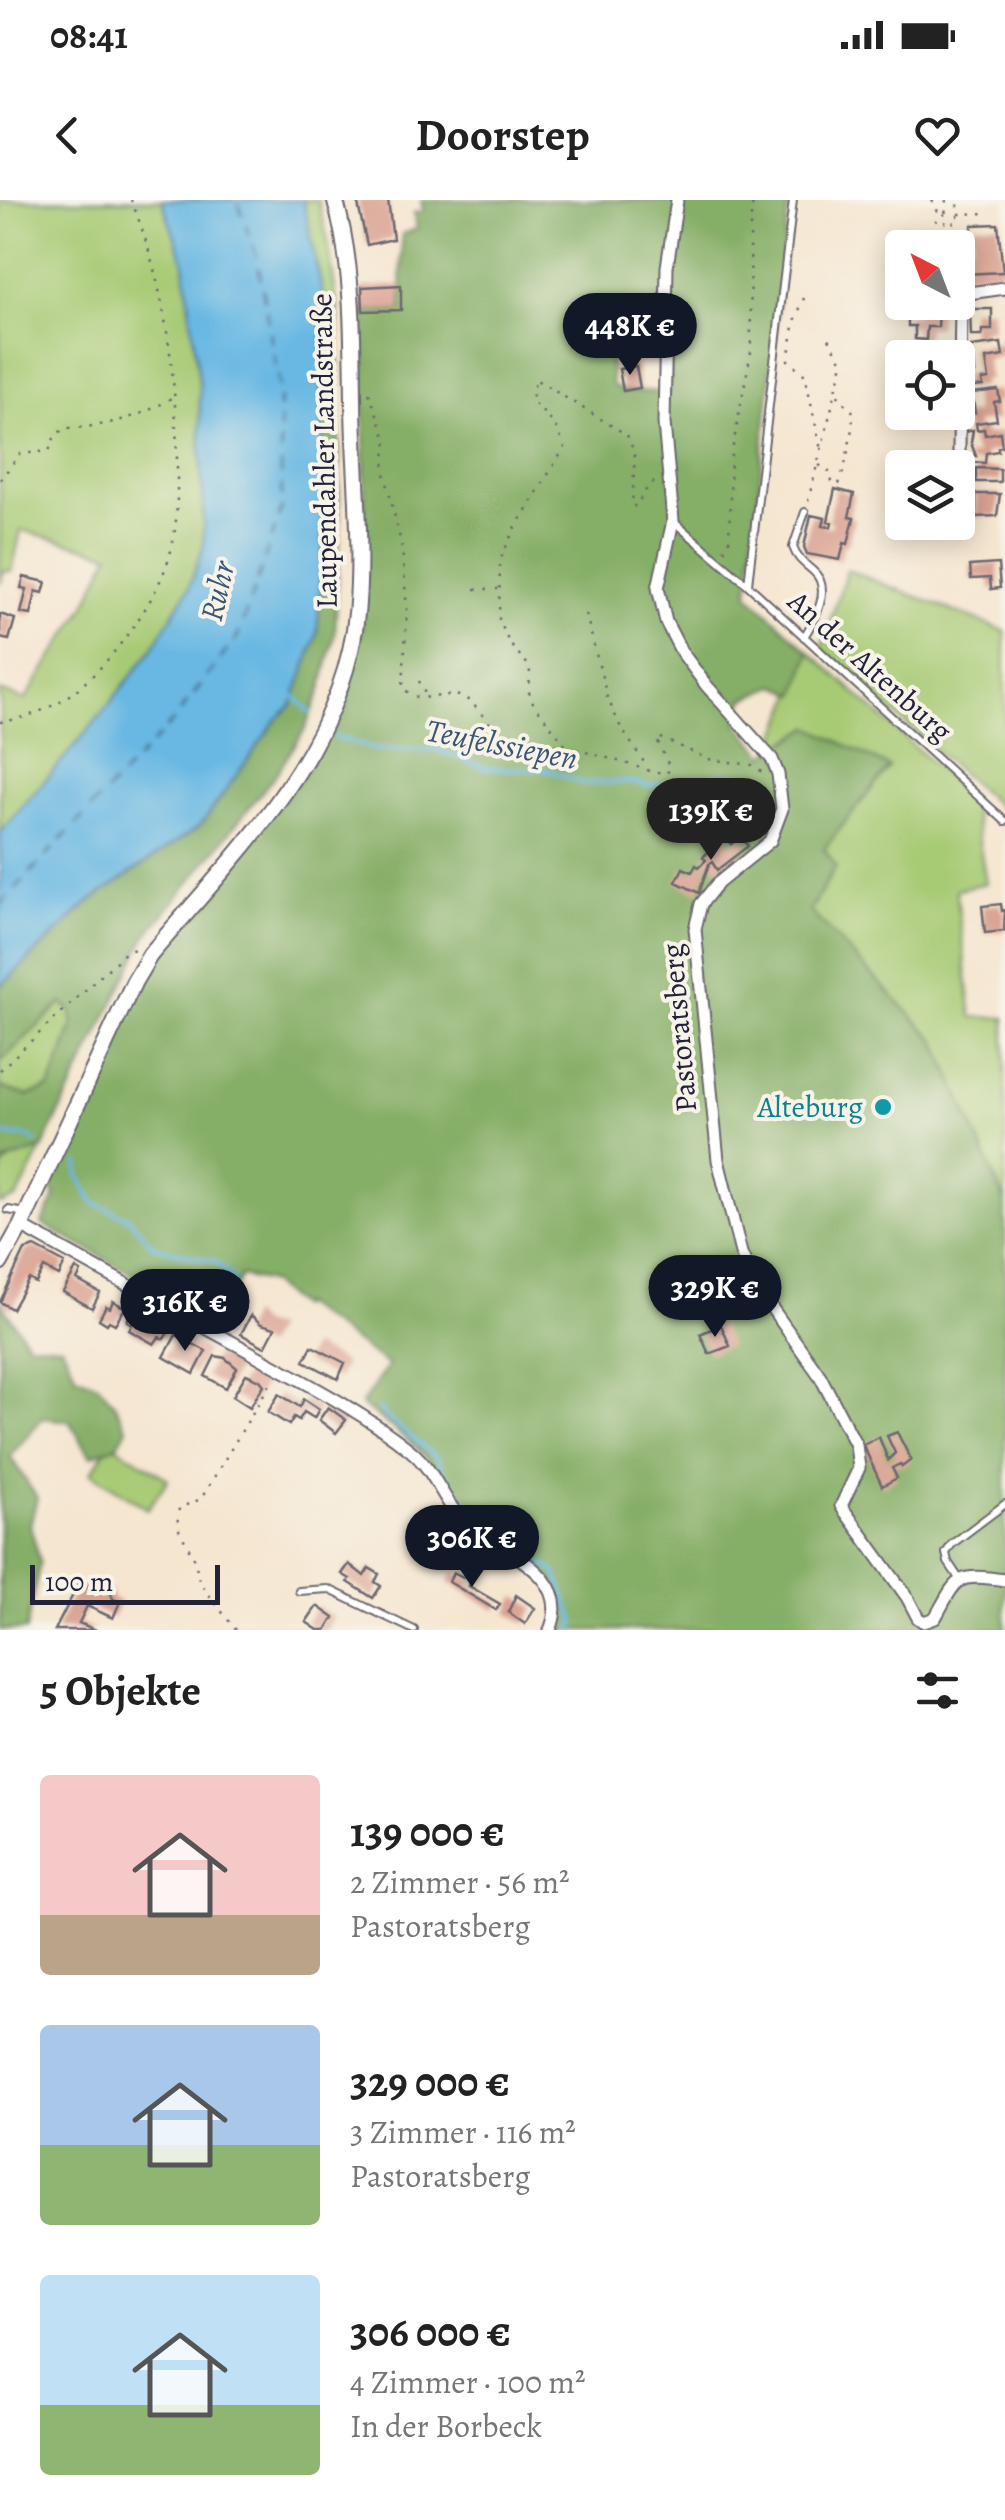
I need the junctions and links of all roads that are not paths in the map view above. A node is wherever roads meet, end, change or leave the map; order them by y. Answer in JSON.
{"nodes":[{"id":1,"x":334,"y":200,"type":"edge"},
{"id":2,"x":678,"y":200,"type":"edge"},
{"id":3,"x":793,"y":200,"type":"edge"},
{"id":4,"x":1005,"y":288,"type":"edge"},
{"id":5,"x":959,"y":450,"type":"edge"},
{"id":6,"x":805,"y":512,"type":"road end"},
{"id":7,"x":673,"y":521,"type":"junction"},
{"id":8,"x":748,"y":585,"type":"junction"},
{"id":9,"x":804,"y":637,"type":"junction"},
{"id":10,"x":1005,"y":821,"type":"edge"},
{"id":11,"x":8,"y":1210,"type":"dead end"},
{"id":12,"x":24,"y":1220,"type":"junction"},
{"id":13,"x":0,"y":1264,"type":"edge"},
{"id":14,"x":1005,"y":1504,"type":"edge"},
{"id":15,"x":960,"y":1580,"type":"junction"},
{"id":16,"x":1005,"y":1580,"type":"edge"},
{"id":17,"x":298,"y":1591,"type":"dead end"},
{"id":18,"x":414,"y":1630,"type":"edge"},
{"id":19,"x":550,"y":1630,"type":"edge"}],
"edges":[{"from":1,"to":12,"type":"main road","name":"Laupendahler Landstraße"},
{"from":2,"to":7,"type":"street","name":"Pastoratsberg"},
{"from":3,"to":8,"type":"lane","name":"An der Altenburg"},
{"from":4,"to":5,"type":"street"},
{"from":6,"to":9,"type":"lane"},
{"from":7,"to":8,"type":"lane","name":"An der Altenburg"},
{"from":7,"to":15,"type":"street","name":"Pastoratsberg"},
{"from":8,"to":9,"type":"lane","name":"An der Altenburg"},
{"from":9,"to":10,"type":"lane","name":"An der Altenburg"},
{"from":11,"to":12,"type":"lane"},
{"from":12,"to":13,"type":"main road","name":"Laupendahler Landstraße"},
{"from":12,"to":19,"type":"street"},
{"from":14,"to":15,"type":"lane"},
{"from":15,"to":16,"type":"street"},
{"from":17,"to":18,"type":"lane"}]}
